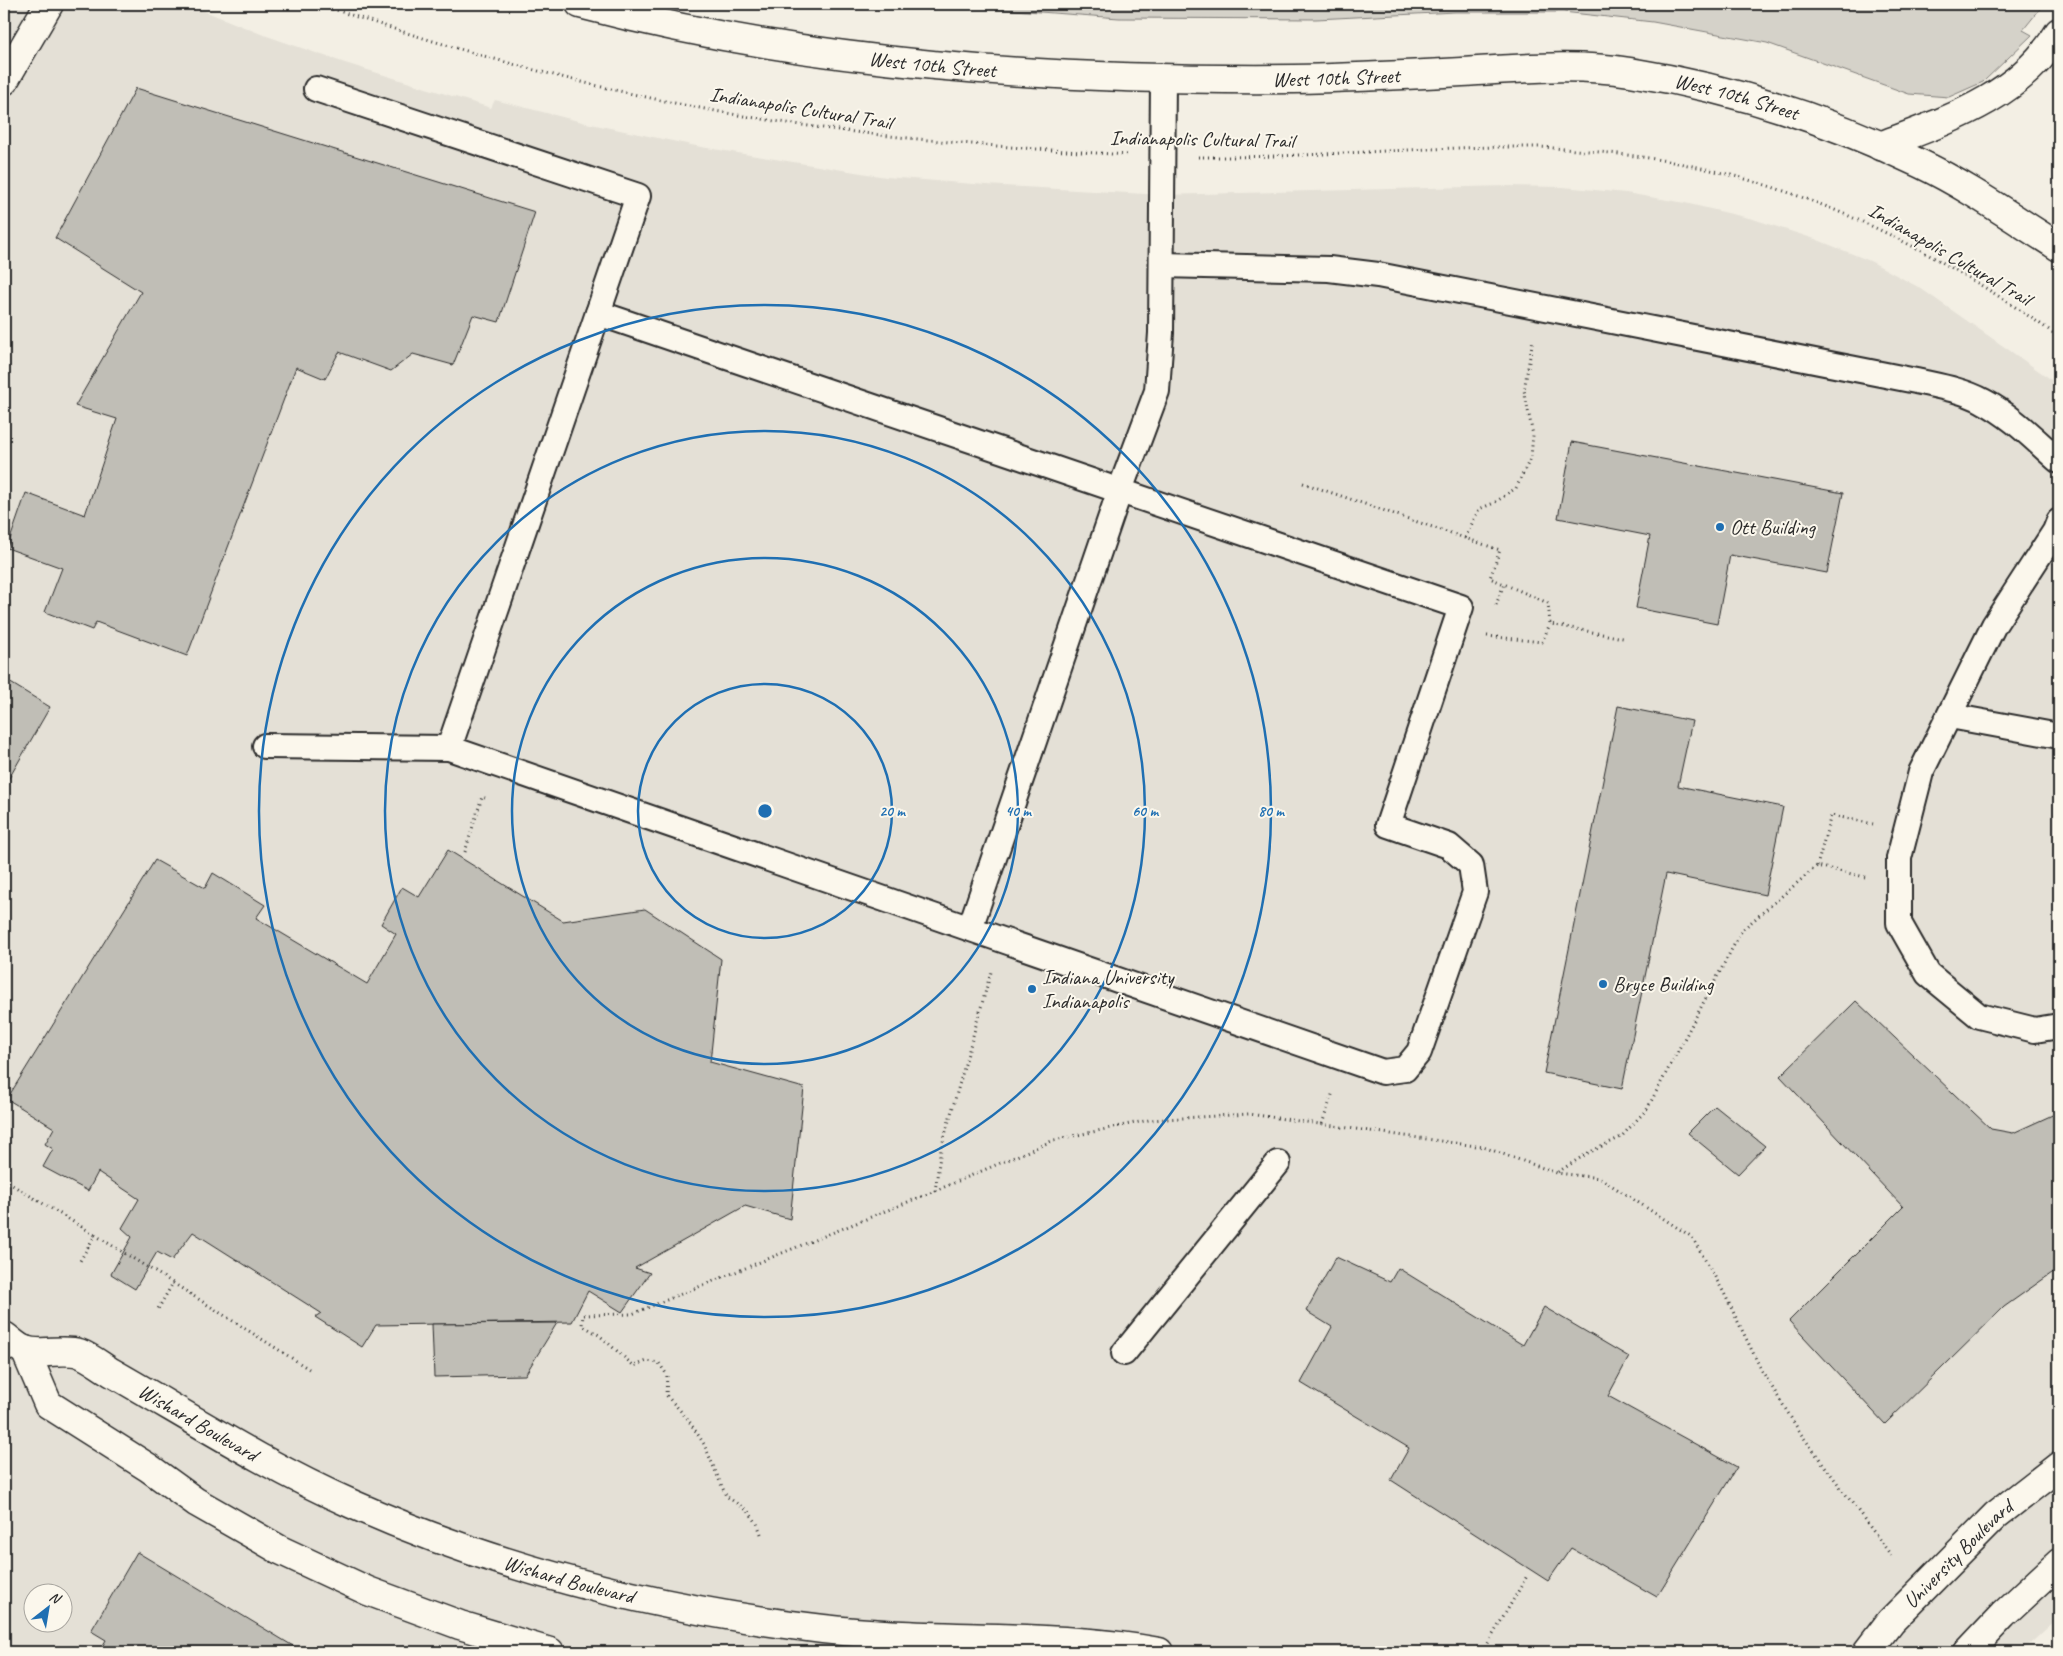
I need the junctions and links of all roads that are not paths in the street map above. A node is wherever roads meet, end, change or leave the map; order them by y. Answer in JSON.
{"nodes":[{"id":1,"x":50,"y":4,"type":"edge"},
{"id":2,"x":580,"y":4,"type":"edge"},
{"id":3,"x":2059,"y":32,"type":"edge"},
{"id":4,"x":1163,"y":79,"type":"junction"},
{"id":5,"x":4,"y":81,"type":"edge"},
{"id":6,"x":316,"y":89,"type":"dead end"},
{"id":7,"x":1880,"y":146,"type":"junction"},
{"id":8,"x":2059,"y":247,"type":"edge"},
{"id":9,"x":1162,"y":265,"type":"junction"},
{"id":10,"x":598,"y":313,"type":"junction"},
{"id":11,"x":2059,"y":461,"type":"edge"},
{"id":12,"x":1120,"y":490,"type":"junction"},
{"id":13,"x":2059,"y":521,"type":"edge"},
{"id":14,"x":1950,"y":716,"type":"junction"},
{"id":15,"x":2059,"y":736,"type":"edge"},
{"id":16,"x":265,"y":746,"type":"dead end"},
{"id":17,"x":449,"y":748,"type":"junction"},
{"id":18,"x":970,"y":928,"type":"junction"},
{"id":19,"x":2059,"y":1026,"type":"edge"},
{"id":20,"x":1278,"y":1163,"type":"dead end"},
{"id":21,"x":14,"y":1343,"type":"edge"},
{"id":22,"x":1124,"y":1353,"type":"dead end"},
{"id":23,"x":2059,"y":1466,"type":"edge"},
{"id":24,"x":2059,"y":1563,"type":"edge"},
{"id":25,"x":550,"y":1652,"type":"edge"},
{"id":26,"x":1159,"y":1652,"type":"edge"},
{"id":27,"x":1867,"y":1652,"type":"edge"},
{"id":28,"x":1968,"y":1652,"type":"edge"}],
"edges":[{"from":1,"to":5,"type":"street"},
{"from":2,"to":4,"type":"street","name":"West 10th Street"},
{"from":3,"to":7,"type":"street"},
{"from":4,"to":7,"type":"street","name":"West 10th Street"},
{"from":4,"to":9,"type":"lane"},
{"from":6,"to":10,"type":"lane"},
{"from":7,"to":8,"type":"street","name":"West 10th Street"},
{"from":9,"to":11,"type":"lane"},
{"from":9,"to":12,"type":"lane"},
{"from":10,"to":12,"type":"lane"},
{"from":10,"to":17,"type":"lane"},
{"from":12,"to":18,"type":"lane"},
{"from":12,"to":18,"type":"lane"},
{"from":13,"to":14,"type":"lane"},
{"from":14,"to":15,"type":"lane"},
{"from":14,"to":19,"type":"lane"},
{"from":16,"to":17,"type":"lane"},
{"from":17,"to":18,"type":"lane"},
{"from":20,"to":22,"type":"lane"},
{"from":21,"to":25,"type":"street","name":"Wishard Boulevard"},
{"from":21,"to":26,"type":"street","name":"Wishard Boulevard"},
{"from":23,"to":27,"type":"street","name":"University Boulevard"},
{"from":24,"to":28,"type":"street"}]}
